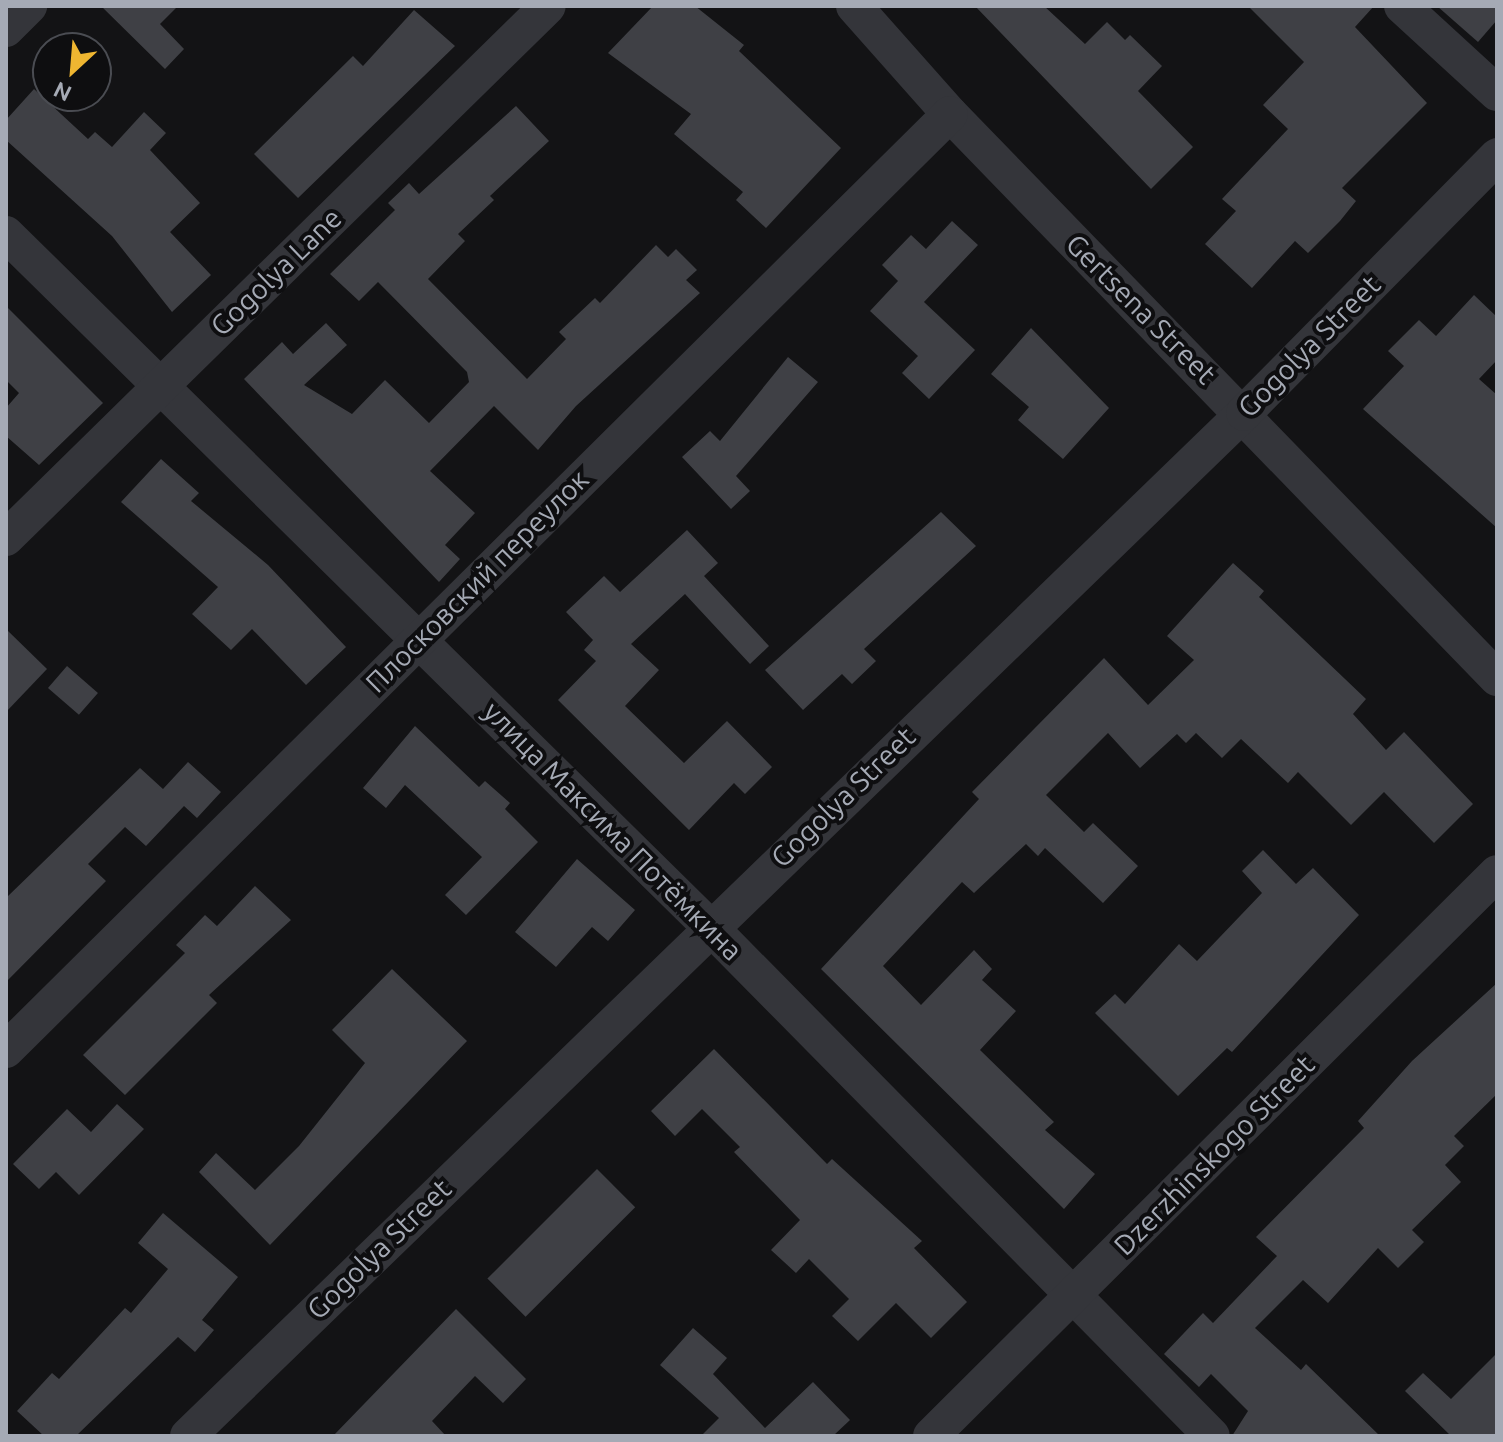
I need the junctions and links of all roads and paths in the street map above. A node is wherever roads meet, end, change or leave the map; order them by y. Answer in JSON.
{"nodes":[{"id":1,"x":29,"y":6,"type":"edge"},
{"id":2,"x":548,"y":6,"type":"edge"},
{"id":3,"x":854,"y":6,"type":"edge"},
{"id":4,"x":1402,"y":6,"type":"edge"},
{"id":5,"x":6,"y":29,"type":"edge"},
{"id":6,"x":1497,"y":93,"type":"edge"},
{"id":7,"x":950,"y":114,"type":"junction"},
{"id":8,"x":1497,"y":156,"type":"edge"},
{"id":9,"x":6,"y":234,"type":"edge"},
{"id":10,"x":163,"y":382,"type":"junction"},
{"id":11,"x":1244,"y":413,"type":"junction"},
{"id":12,"x":6,"y":538,"type":"edge"},
{"id":13,"x":419,"y":637,"type":"junction"},
{"id":14,"x":1497,"y":678,"type":"edge"},
{"id":15,"x":1497,"y":873,"type":"edge"},
{"id":16,"x":709,"y":926,"type":"junction"},
{"id":17,"x":6,"y":1050,"type":"edge"},
{"id":18,"x":1073,"y":1296,"type":"junction"},
{"id":19,"x":188,"y":1436,"type":"edge"},
{"id":20,"x":931,"y":1436,"type":"edge"},
{"id":21,"x":1212,"y":1436,"type":"edge"}],
"edges":[{"from":1,"to":5,"type":"street"},
{"from":2,"to":10,"type":"street","name":"Gogolya Lane"},
{"from":3,"to":7,"type":"street","name":"Gertsena Street"},
{"from":4,"to":6,"type":"street"},
{"from":7,"to":11,"type":"street","name":"Gertsena Street"},
{"from":7,"to":13,"type":"street","name":"Плосковский переулок"},
{"from":8,"to":11,"type":"street","name":"Gogolya Street"},
{"from":9,"to":10,"type":"street","name":"улица Максима Потёмкина"},
{"from":10,"to":12,"type":"street","name":"Gogolya Lane"},
{"from":10,"to":13,"type":"street","name":"улица Максима Потёмкина"},
{"from":11,"to":14,"type":"street","name":"Gertsena Street"},
{"from":11,"to":16,"type":"street","name":"Gogolya Street"},
{"from":13,"to":16,"type":"street","name":"улица Максима Потёмкина"},
{"from":13,"to":17,"type":"street","name":"Плосковский переулок"},
{"from":15,"to":18,"type":"street","name":"Dzerzhinskogo Street"},
{"from":16,"to":18,"type":"street","name":"улица Максима Потёмкина"},
{"from":16,"to":19,"type":"street","name":"Gogolya Street"},
{"from":18,"to":20,"type":"street","name":"Dzerzhinskogo Street"},
{"from":18,"to":21,"type":"street","name":"улица Максима Потёмкина"}]}
